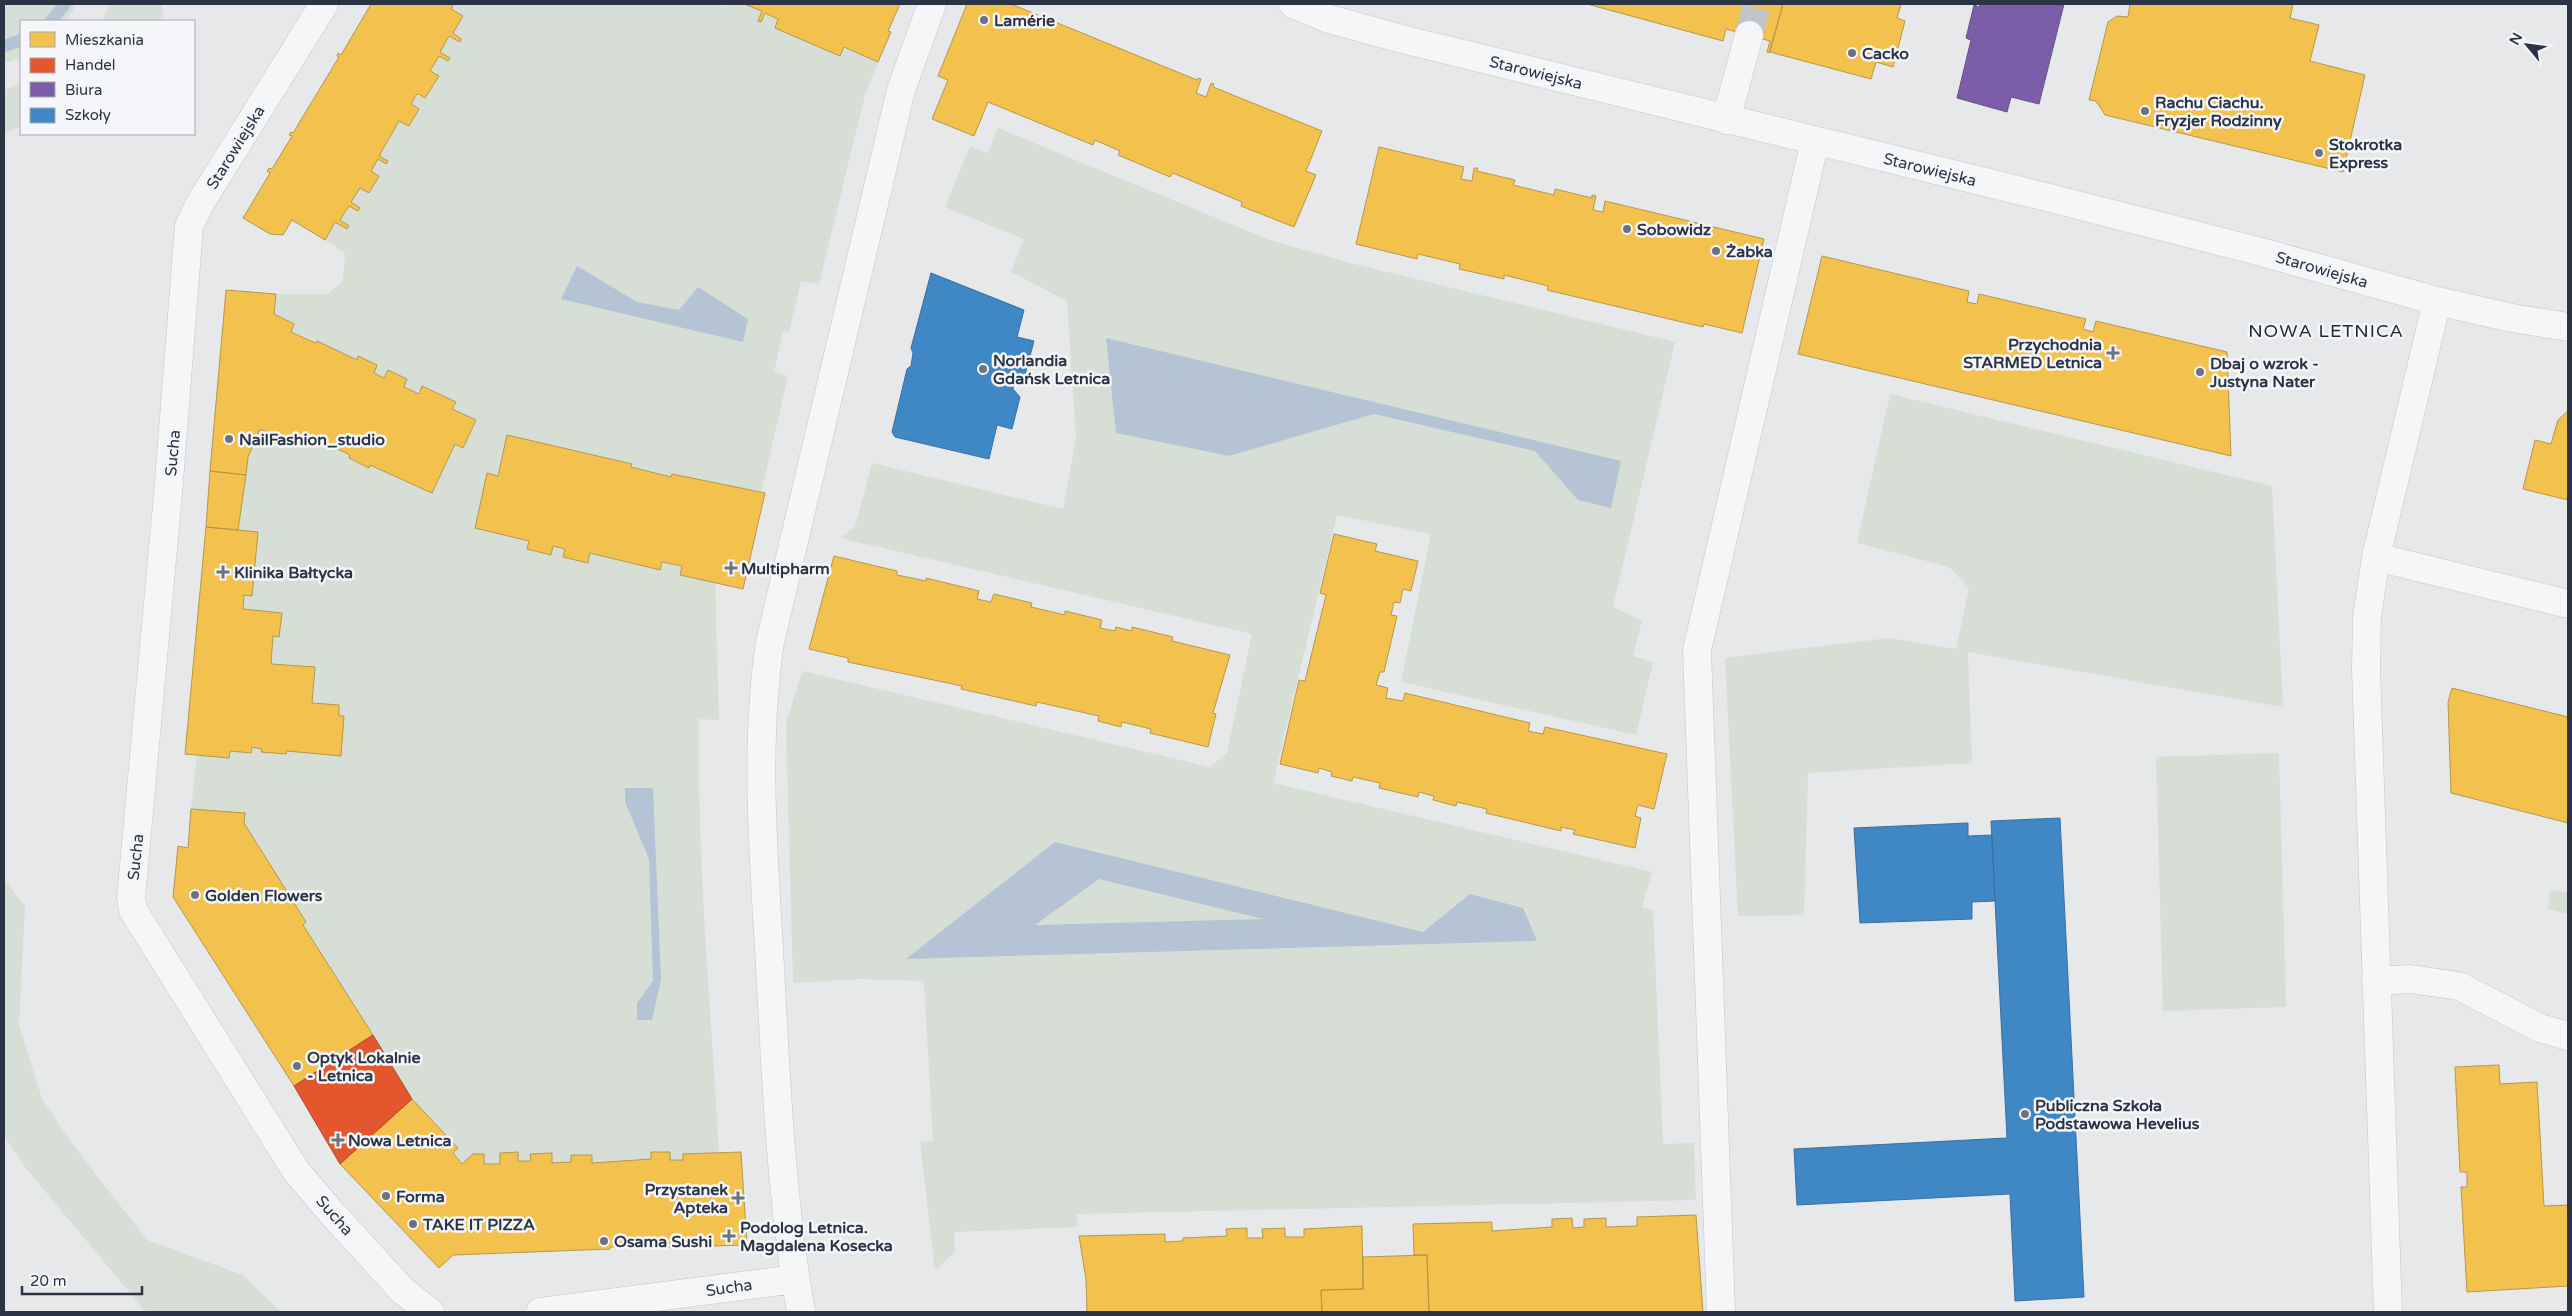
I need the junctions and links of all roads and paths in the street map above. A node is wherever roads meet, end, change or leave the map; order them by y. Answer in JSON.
{"nodes":[{"id":1,"x":324,"y":4,"type":"edge"},
{"id":2,"x":932,"y":4,"type":"edge"},
{"id":3,"x":1293,"y":4,"type":"edge"},
{"id":4,"x":1749,"y":35,"type":"tunnel mouth"},
{"id":5,"x":1726,"y":120,"type":"junction"},
{"id":6,"x":1815,"y":141,"type":"junction"},
{"id":7,"x":2437,"y":301,"type":"junction"},
{"id":8,"x":184,"y":302,"type":"joint"},
{"id":9,"x":2568,"y":326,"type":"edge"},
{"id":10,"x":2376,"y":557,"type":"junction"},
{"id":11,"x":2568,"y":604,"type":"edge"},
{"id":12,"x":2376,"y":981,"type":"junction"},
{"id":13,"x":2568,"y":1036,"type":"edge"},
{"id":14,"x":795,"y":1278,"type":"junction"},
{"id":15,"x":430,"y":1312,"type":"edge"},
{"id":16,"x":540,"y":1312,"type":"edge"},
{"id":17,"x":801,"y":1312,"type":"edge"},
{"id":18,"x":1721,"y":1312,"type":"edge"},
{"id":19,"x":2388,"y":1312,"type":"edge"}],
"edges":[{"from":1,"to":8,"type":"street","name":"Starowiejska"},
{"from":2,"to":14,"type":"street"},
{"from":3,"to":5,"type":"street","name":"Starowiejska"},
{"from":4,"to":5,"type":"street"},
{"from":5,"to":6,"type":"street","name":"Starowiejska"},
{"from":6,"to":7,"type":"street","name":"Starowiejska"},
{"from":6,"to":18,"type":"street"},
{"from":7,"to":9,"type":"street","name":"Starowiejska"},
{"from":7,"to":10,"type":"street"},
{"from":8,"to":15,"type":"street","name":"Sucha"},
{"from":10,"to":11,"type":"street"},
{"from":10,"to":12,"type":"street"},
{"from":12,"to":13,"type":"street"},
{"from":12,"to":19,"type":"street"},
{"from":14,"to":16,"type":"street","name":"Sucha"},
{"from":14,"to":17,"type":"street"}]}
